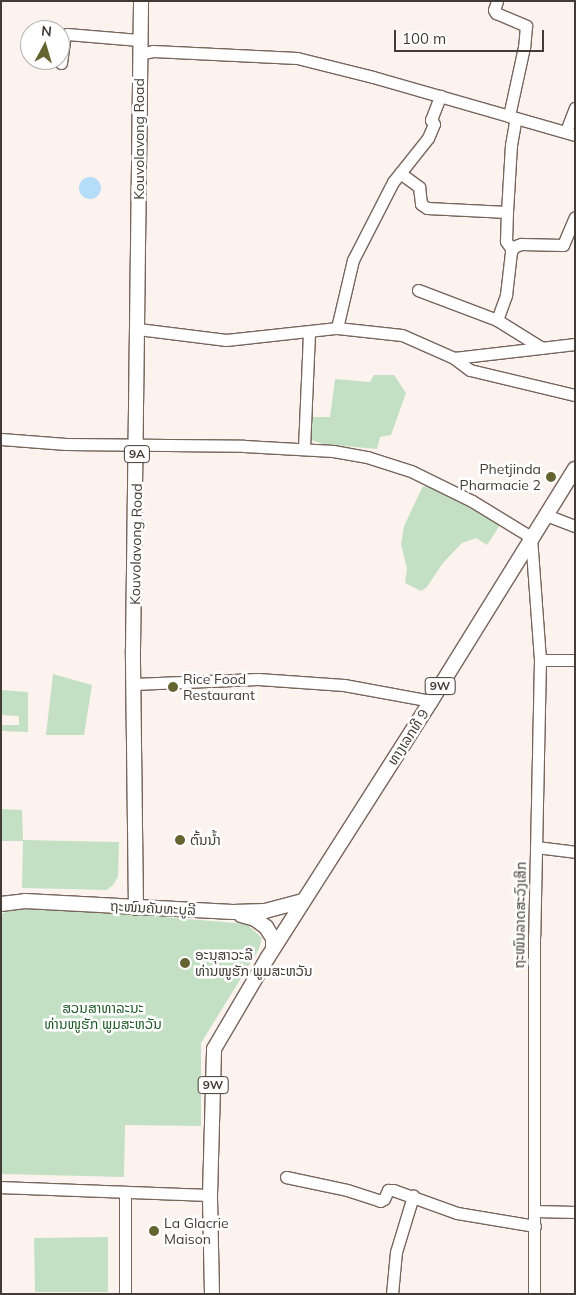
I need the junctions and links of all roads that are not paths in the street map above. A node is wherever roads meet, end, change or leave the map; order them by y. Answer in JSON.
{"nodes":[{"id":1,"x":141,"y":1,"type":"edge"},
{"id":2,"x":497,"y":1,"type":"edge"},
{"id":3,"x":70,"y":34,"type":"edge"},
{"id":4,"x":139,"y":40,"type":"junction"},
{"id":5,"x":139,"y":54,"type":"junction"},
{"id":6,"x":440,"y":96,"type":"junction"},
{"id":7,"x":575,"y":108,"type":"edge"},
{"id":8,"x":512,"y":117,"type":"junction"},
{"id":9,"x":570,"y":133,"type":"edge"},
{"id":10,"x":400,"y":173,"type":"junction"},
{"id":11,"x":507,"y":212,"type":"junction"},
{"id":12,"x":575,"y":217,"type":"edge"},
{"id":13,"x":512,"y":250,"type":"junction"},
{"id":14,"x":418,"y":290,"type":"dead end"},
{"id":15,"x":497,"y":320,"type":"junction"},
{"id":16,"x":337,"y":328,"type":"junction"},
{"id":17,"x":138,"y":329,"type":"junction"},
{"id":18,"x":309,"y":332,"type":"junction"},
{"id":19,"x":575,"y":344,"type":"edge"},
{"id":20,"x":542,"y":348,"type":"junction"},
{"id":21,"x":454,"y":358,"type":"junction"},
{"id":22,"x":575,"y":395,"type":"edge"},
{"id":23,"x":1,"y":439,"type":"edge"},
{"id":24,"x":137,"y":444,"type":"junction"},
{"id":25,"x":304,"y":448,"type":"junction"},
{"id":26,"x":575,"y":469,"type":"edge"},
{"id":27,"x":546,"y":515,"type":"junction"},
{"id":28,"x":575,"y":526,"type":"edge"},
{"id":29,"x":531,"y":537,"type":"junction"},
{"id":30,"x":540,"y":660,"type":"junction"},
{"id":31,"x":575,"y":660,"type":"edge"},
{"id":32,"x":133,"y":684,"type":"junction"},
{"id":33,"x":431,"y":701,"type":"junction"},
{"id":34,"x":536,"y":846,"type":"junction"},
{"id":35,"x":575,"y":852,"type":"edge"},
{"id":36,"x":303,"y":901,"type":"junction"},
{"id":37,"x":1,"y":904,"type":"edge"},
{"id":38,"x":136,"y":908,"type":"junction"},
{"id":39,"x":233,"y":912,"type":"junction"},
{"id":40,"x":273,"y":948,"type":"junction"},
{"id":41,"x":286,"y":1177,"type":"dead end"},
{"id":42,"x":1,"y":1187,"type":"edge"},
{"id":43,"x":125,"y":1192,"type":"junction"},
{"id":44,"x":210,"y":1194,"type":"junction"},
{"id":45,"x":413,"y":1196,"type":"junction"},
{"id":46,"x":535,"y":1212,"type":"junction"},
{"id":47,"x":575,"y":1212,"type":"edge"},
{"id":48,"x":535,"y":1226,"type":"junction"},
{"id":49,"x":126,"y":1294,"type":"edge"},
{"id":50,"x":212,"y":1294,"type":"edge"},
{"id":51,"x":392,"y":1294,"type":"edge"},
{"id":52,"x":534,"y":1294,"type":"edge"}],
"edges":[{"from":1,"to":4,"type":"main road","name":"Kouvolavong Road","number":"9A"},
{"from":2,"to":8,"type":"street"},
{"from":3,"to":4,"type":"street"},
{"from":4,"to":5,"type":"main road","name":"Kouvolavong Road","number":"9A"},
{"from":5,"to":6,"type":"street"},
{"from":5,"to":17,"type":"main road","name":"Kouvolavong Road","number":"9A"},
{"from":6,"to":8,"type":"street"},
{"from":6,"to":10,"type":"street"},
{"from":7,"to":9,"type":"street"},
{"from":8,"to":9,"type":"street"},
{"from":8,"to":11,"type":"street"},
{"from":10,"to":11,"type":"street"},
{"from":10,"to":16,"type":"street"},
{"from":11,"to":13,"type":"street"},
{"from":12,"to":13,"type":"street"},
{"from":13,"to":15,"type":"street"},
{"from":14,"to":15,"type":"street"},
{"from":15,"to":20,"type":"street"},
{"from":16,"to":18,"type":"street"},
{"from":16,"to":21,"type":"street"},
{"from":17,"to":18,"type":"street"},
{"from":17,"to":24,"type":"main road","name":"Kouvolavong Road","number":"9A"},
{"from":18,"to":25,"type":"street"},
{"from":19,"to":20,"type":"street"},
{"from":20,"to":21,"type":"street"},
{"from":21,"to":22,"type":"street"},
{"from":23,"to":24,"type":"street"},
{"from":24,"to":25,"type":"street"},
{"from":24,"to":32,"type":"main road","name":"Kouvolavong Road","number":"9A"},
{"from":25,"to":29,"type":"street"},
{"from":26,"to":27,"type":"main road","name":"ທາງເລກທີ 9","number":"9W"},
{"from":27,"to":28,"type":"street"},
{"from":27,"to":29,"type":"main road","name":"ທາງເລກທີ 9","number":"9W"},
{"from":29,"to":30,"type":"street","name":"ຖະໜົນລາດສະວົງເສິກ"},
{"from":29,"to":33,"type":"main road","name":"ທາງເລກທີ 9","number":"9W"},
{"from":30,"to":31,"type":"street"},
{"from":30,"to":34,"type":"street","name":"ຖະໜົນລາດສະວົງເສິກ"},
{"from":32,"to":33,"type":"street"},
{"from":32,"to":38,"type":"main road","name":"Kouvolavong Road","number":"9A"},
{"from":33,"to":36,"type":"main road","name":"ທາງເລກທີ 9","number":"9W"},
{"from":34,"to":35,"type":"street"},
{"from":34,"to":46,"type":"street","name":"ຖະໜົນລາດສະວົງເສິກ"},
{"from":36,"to":39,"type":"main road","name":"ຖະໜົນຄັນທະບູລີ"},
{"from":36,"to":40,"type":"main road","number":"9W"},
{"from":37,"to":38,"type":"main road","name":"ຖະໜົນຄັນທະບູລີ"},
{"from":38,"to":39,"type":"main road","name":"ຖະໜົນຄັນທະບູລີ"},
{"from":39,"to":40,"type":"main road"},
{"from":40,"to":44,"type":"main road","number":"9W"},
{"from":41,"to":45,"type":"street"},
{"from":42,"to":43,"type":"street"},
{"from":43,"to":44,"type":"street"},
{"from":43,"to":49,"type":"street"},
{"from":44,"to":50,"type":"main road","number":"9W"},
{"from":45,"to":48,"type":"street"},
{"from":45,"to":51,"type":"street"},
{"from":46,"to":47,"type":"street"},
{"from":46,"to":48,"type":"street","name":"ຖະໜົນລາດສະວົງເສິກ"},
{"from":48,"to":52,"type":"street","name":"ຖະໜົນລາດສະວົງເສິກ"}]}
